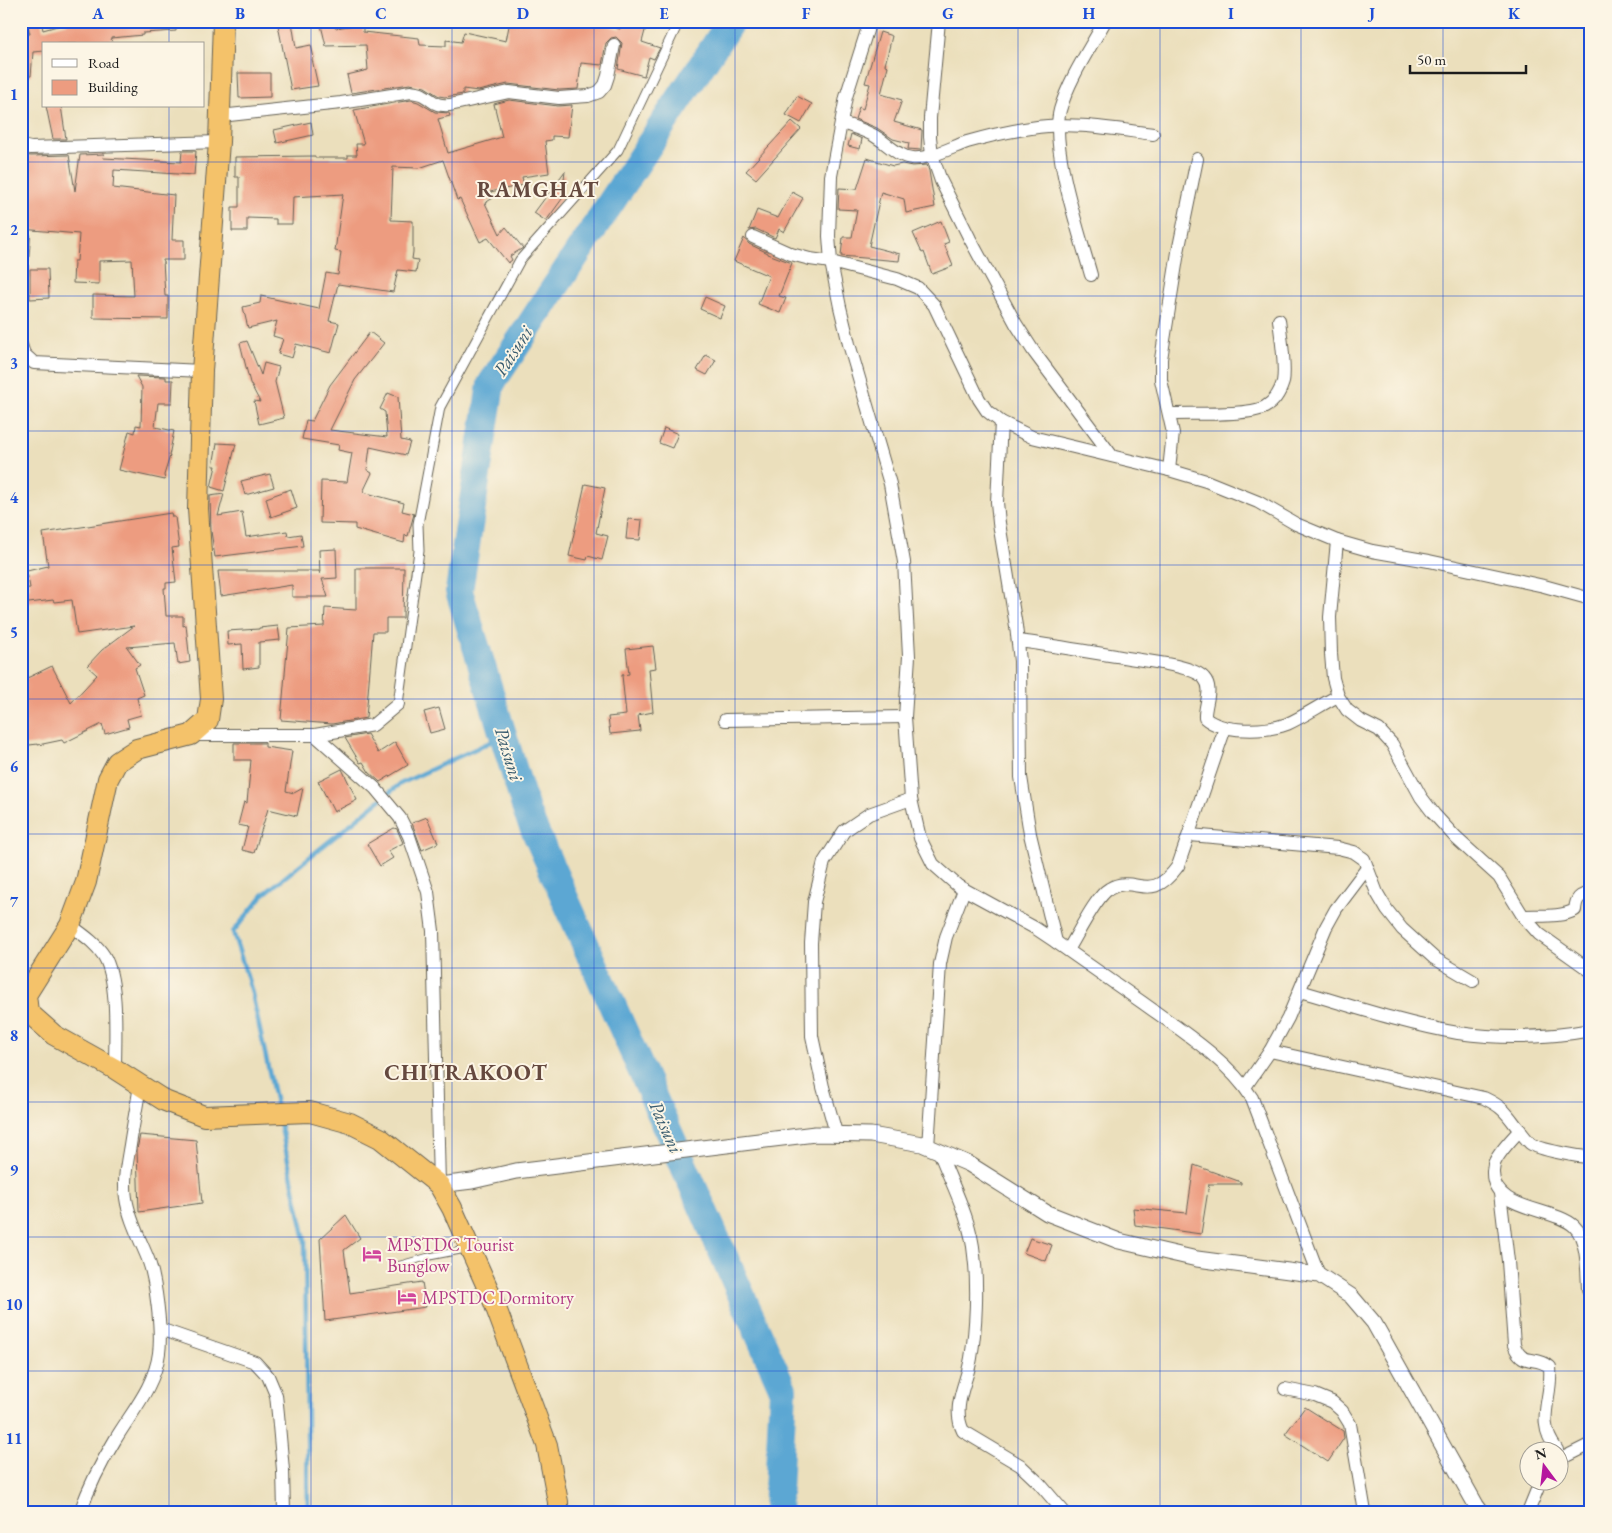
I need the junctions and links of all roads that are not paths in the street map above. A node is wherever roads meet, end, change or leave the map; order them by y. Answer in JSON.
{"nodes":[{"id":1,"x":224,"y":21,"type":"edge"},
{"id":2,"x":679,"y":21,"type":"edge"},
{"id":3,"x":870,"y":21,"type":"edge"},
{"id":4,"x":939,"y":21,"type":"edge"},
{"id":5,"x":1105,"y":21,"type":"edge"},
{"id":6,"x":614,"y":45,"type":"dead end"},
{"id":7,"x":220,"y":116,"type":"junction"},
{"id":8,"x":841,"y":123,"type":"junction"},
{"id":9,"x":1057,"y":125,"type":"junction"},
{"id":10,"x":1153,"y":134,"type":"dead end"},
{"id":11,"x":219,"y":142,"type":"junction"},
{"id":12,"x":21,"y":146,"type":"edge"},
{"id":13,"x":932,"y":155,"type":"junction"},
{"id":14,"x":1197,"y":159,"type":"dead end"},
{"id":15,"x":24,"y":237,"type":"dead end"},
{"id":16,"x":753,"y":237,"type":"dead end"},
{"id":17,"x":831,"y":262,"type":"junction"},
{"id":18,"x":21,"y":275,"type":"edge"},
{"id":19,"x":1090,"y":275,"type":"dead end"},
{"id":20,"x":1279,"y":320,"type":"dead end"},
{"id":21,"x":21,"y":346,"type":"edge"},
{"id":22,"x":202,"y":371,"type":"junction"},
{"id":23,"x":1170,"y":414,"type":"junction"},
{"id":24,"x":1001,"y":422,"type":"junction"},
{"id":25,"x":1112,"y":456,"type":"junction"},
{"id":26,"x":1169,"y":470,"type":"junction"},
{"id":27,"x":1337,"y":541,"type":"junction"},
{"id":28,"x":1591,"y":599,"type":"edge"},
{"id":29,"x":1018,"y":641,"type":"junction"},
{"id":30,"x":1338,"y":696,"type":"junction"},
{"id":31,"x":398,"y":704,"type":"joint"},
{"id":32,"x":905,"y":717,"type":"junction"},
{"id":33,"x":725,"y":720,"type":"dead end"},
{"id":34,"x":1225,"y":728,"type":"junction"},
{"id":35,"x":191,"y":735,"type":"junction"},
{"id":36,"x":314,"y":735,"type":"junction"},
{"id":37,"x":911,"y":799,"type":"junction"},
{"id":38,"x":1190,"y":835,"type":"junction"},
{"id":39,"x":1367,"y":868,"type":"junction"},
{"id":40,"x":964,"y":890,"type":"junction"},
{"id":41,"x":1591,"y":894,"type":"edge"},
{"id":42,"x":1523,"y":916,"type":"junction"},
{"id":43,"x":70,"y":925,"type":"junction"},
{"id":44,"x":1056,"y":942,"type":"junction"},
{"id":45,"x":1068,"y":950,"type":"junction"},
{"id":46,"x":1591,"y":971,"type":"edge"},
{"id":47,"x":1473,"y":981,"type":"dead end"},
{"id":48,"x":1300,"y":991,"type":"junction"},
{"id":49,"x":24,"y":1004,"type":"edge"},
{"id":50,"x":1591,"y":1030,"type":"edge"},
{"id":51,"x":1270,"y":1051,"type":"junction"},
{"id":52,"x":115,"y":1068,"type":"junction"},
{"id":53,"x":140,"y":1085,"type":"junction"},
{"id":54,"x":1245,"y":1087,"type":"junction"},
{"id":55,"x":1520,"y":1130,"type":"junction"},
{"id":56,"x":836,"y":1133,"type":"junction"},
{"id":57,"x":934,"y":1149,"type":"junction"},
{"id":58,"x":1591,"y":1157,"type":"edge"},
{"id":59,"x":439,"y":1185,"type":"junction"},
{"id":60,"x":1500,"y":1193,"type":"junction"},
{"id":61,"x":470,"y":1249,"type":"junction"},
{"id":62,"x":399,"y":1265,"type":"dead end"},
{"id":63,"x":1319,"y":1275,"type":"junction"},
{"id":64,"x":1588,"y":1290,"type":"dead end"},
{"id":65,"x":160,"y":1329,"type":"junction"},
{"id":66,"x":1285,"y":1389,"type":"dead end"},
{"id":67,"x":1550,"y":1440,"type":"edge"},
{"id":68,"x":1591,"y":1444,"type":"edge"},
{"id":69,"x":1570,"y":1452,"type":"edge"},
{"id":70,"x":1537,"y":1490,"type":"edge"},
{"id":71,"x":80,"y":1512,"type":"edge"},
{"id":72,"x":284,"y":1512,"type":"edge"},
{"id":73,"x":558,"y":1512,"type":"edge"},
{"id":74,"x":1064,"y":1512,"type":"edge"},
{"id":75,"x":1365,"y":1512,"type":"edge"},
{"id":76,"x":1481,"y":1512,"type":"edge"},
{"id":77,"x":1528,"y":1512,"type":"edge"}],
"edges":[{"from":1,"to":7,"type":"highway"},
{"from":2,"to":31,"type":"street"},
{"from":3,"to":8,"type":"street"},
{"from":4,"to":13,"type":"street"},
{"from":5,"to":9,"type":"street"},
{"from":6,"to":7,"type":"street"},
{"from":7,"to":11,"type":"highway"},
{"from":8,"to":13,"type":"street"},
{"from":8,"to":17,"type":"street"},
{"from":9,"to":10,"type":"street"},
{"from":9,"to":13,"type":"street"},
{"from":9,"to":19,"type":"street"},
{"from":11,"to":12,"type":"street"},
{"from":11,"to":22,"type":"highway"},
{"from":13,"to":25,"type":"street"},
{"from":14,"to":23,"type":"street"},
{"from":15,"to":18,"type":"street"},
{"from":16,"to":17,"type":"street"},
{"from":17,"to":24,"type":"street"},
{"from":17,"to":32,"type":"street"},
{"from":20,"to":23,"type":"street"},
{"from":21,"to":22,"type":"street"},
{"from":22,"to":35,"type":"highway"},
{"from":23,"to":26,"type":"street"},
{"from":24,"to":25,"type":"street"},
{"from":24,"to":29,"type":"street"},
{"from":25,"to":26,"type":"street"},
{"from":26,"to":27,"type":"street"},
{"from":27,"to":28,"type":"street"},
{"from":27,"to":30,"type":"street"},
{"from":29,"to":34,"type":"street"},
{"from":29,"to":44,"type":"street"},
{"from":30,"to":34,"type":"street"},
{"from":30,"to":42,"type":"street"},
{"from":31,"to":36,"type":"street"},
{"from":32,"to":33,"type":"street"},
{"from":32,"to":37,"type":"street"},
{"from":34,"to":38,"type":"street"},
{"from":35,"to":36,"type":"street"},
{"from":35,"to":43,"type":"highway"},
{"from":36,"to":59,"type":"street"},
{"from":37,"to":40,"type":"street"},
{"from":37,"to":56,"type":"street"},
{"from":38,"to":39,"type":"street"},
{"from":38,"to":45,"type":"street"},
{"from":39,"to":47,"type":"street"},
{"from":39,"to":48,"type":"street"},
{"from":40,"to":44,"type":"street"},
{"from":40,"to":57,"type":"street"},
{"from":41,"to":42,"type":"street"},
{"from":42,"to":46,"type":"street"},
{"from":43,"to":49,"type":"highway"},
{"from":43,"to":52,"type":"street"},
{"from":44,"to":45,"type":"street"},
{"from":45,"to":54,"type":"street"},
{"from":48,"to":50,"type":"street"},
{"from":48,"to":51,"type":"street"},
{"from":49,"to":52,"type":"highway"},
{"from":51,"to":54,"type":"street"},
{"from":51,"to":55,"type":"street"},
{"from":52,"to":53,"type":"highway"},
{"from":53,"to":59,"type":"highway"},
{"from":53,"to":65,"type":"street"},
{"from":54,"to":63,"type":"street"},
{"from":55,"to":58,"type":"street"},
{"from":55,"to":60,"type":"street"},
{"from":56,"to":57,"type":"street"},
{"from":56,"to":59,"type":"street"},
{"from":57,"to":63,"type":"street"},
{"from":57,"to":74,"type":"street"},
{"from":59,"to":61,"type":"highway"},
{"from":60,"to":64,"type":"street"},
{"from":60,"to":67,"type":"street"},
{"from":61,"to":62,"type":"lane"},
{"from":61,"to":73,"type":"highway"},
{"from":63,"to":76,"type":"street"},
{"from":65,"to":71,"type":"street"},
{"from":65,"to":72,"type":"street"},
{"from":66,"to":75,"type":"street"},
{"from":68,"to":69,"type":"street"},
{"from":70,"to":77,"type":"street"}]}
